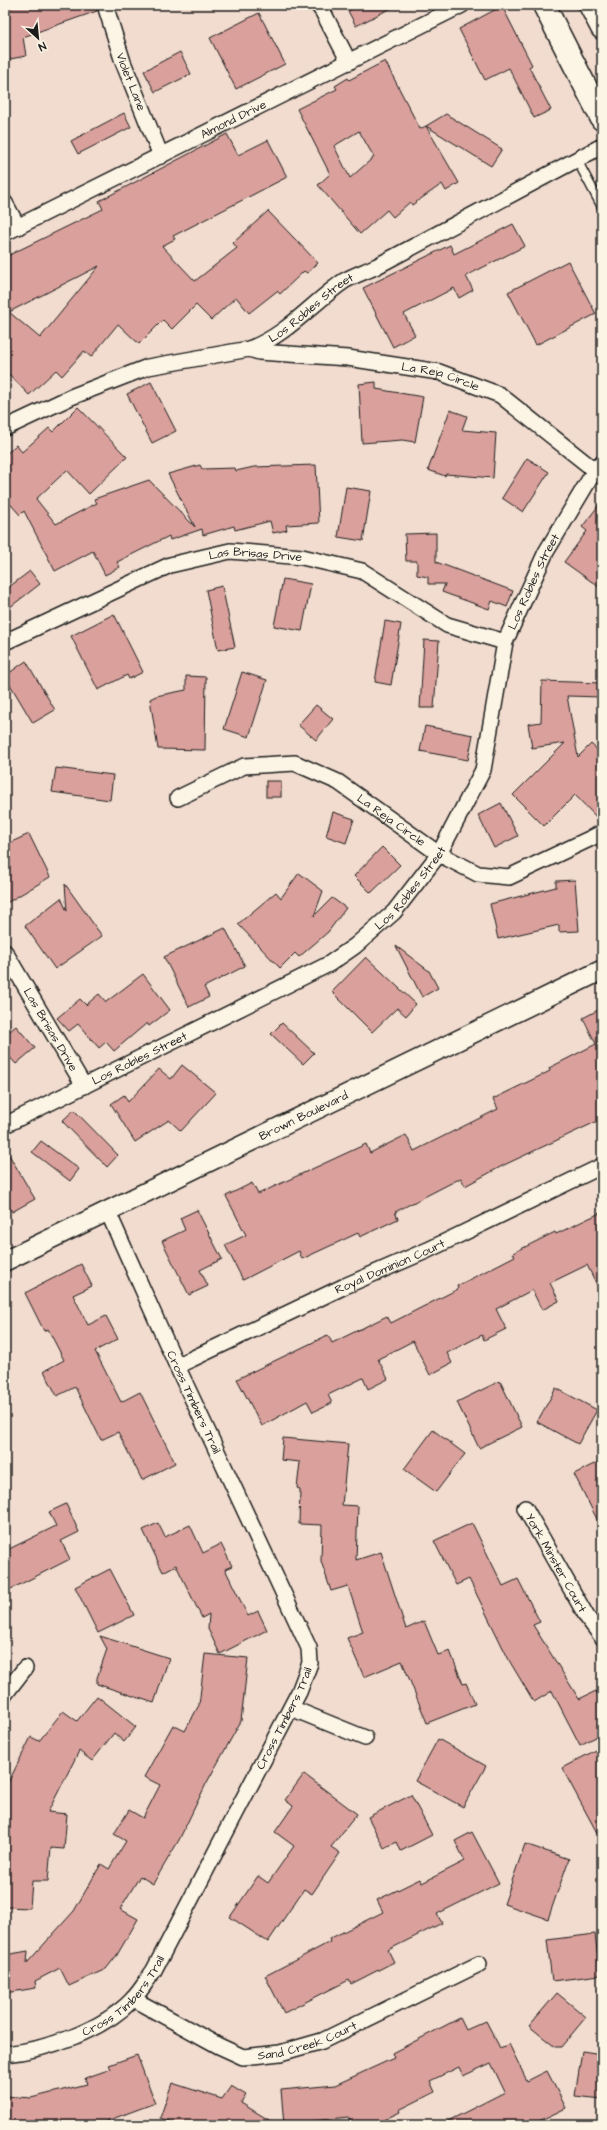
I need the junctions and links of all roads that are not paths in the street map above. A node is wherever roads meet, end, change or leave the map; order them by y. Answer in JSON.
{"nodes":[{"id":1,"x":105,"y":5,"type":"edge"},
{"id":2,"x":318,"y":5,"type":"edge"},
{"id":3,"x":462,"y":5,"type":"edge"},
{"id":4,"x":544,"y":5,"type":"edge"},
{"id":5,"x":590,"y":5,"type":"edge"},
{"id":6,"x":602,"y":28,"type":"edge"},
{"id":7,"x":349,"y":62,"type":"junction"},
{"id":8,"x":602,"y":119,"type":"edge"},
{"id":9,"x":602,"y":146,"type":"edge"},
{"id":10,"x":161,"y":156,"type":"junction"},
{"id":11,"x":577,"y":160,"type":"junction"},
{"id":12,"x":5,"y":203,"type":"edge"},
{"id":13,"x":602,"y":207,"type":"edge"},
{"id":14,"x":11,"y":230,"type":"edge"},
{"id":15,"x":249,"y":349,"type":"junction"},
{"id":16,"x":5,"y":428,"type":"edge"},
{"id":17,"x":600,"y":470,"type":"edge"},
{"id":18,"x":5,"y":642,"type":"edge"},
{"id":19,"x":505,"y":642,"type":"junction"},
{"id":20,"x":178,"y":798,"type":"dead end"},
{"id":21,"x":602,"y":833,"type":"edge"},
{"id":22,"x":439,"y":854,"type":"junction"},
{"id":23,"x":5,"y":952,"type":"edge"},
{"id":24,"x":602,"y":970,"type":"edge"},
{"id":25,"x":84,"y":1086,"type":"junction"},
{"id":26,"x":5,"y":1125,"type":"edge"},
{"id":27,"x":602,"y":1166,"type":"edge"},
{"id":28,"x":108,"y":1212,"type":"junction"},
{"id":29,"x":5,"y":1261,"type":"edge"},
{"id":30,"x":177,"y":1366,"type":"junction"},
{"id":31,"x":525,"y":1508,"type":"dead end"},
{"id":32,"x":602,"y":1637,"type":"edge"},
{"id":33,"x":25,"y":1668,"type":"dead end"},
{"id":34,"x":5,"y":1694,"type":"edge"},
{"id":35,"x":291,"y":1708,"type":"junction"},
{"id":36,"x":365,"y":1738,"type":"dead end"},
{"id":37,"x":480,"y":1964,"type":"dead end"},
{"id":38,"x":133,"y":1999,"type":"junction"},
{"id":39,"x":5,"y":2054,"type":"edge"}],
"edges":[{"from":1,"to":10,"type":"street","name":"Violet Lane"},
{"from":2,"to":7,"type":"street"},
{"from":3,"to":7,"type":"street","name":"Almond Drive"},
{"from":4,"to":8,"type":"main road"},
{"from":5,"to":6,"type":"main road"},
{"from":7,"to":10,"type":"street","name":"Almond Drive"},
{"from":9,"to":11,"type":"street","name":"Los Robles Street"},
{"from":10,"to":14,"type":"street","name":"Almond Drive"},
{"from":11,"to":13,"type":"lane"},
{"from":11,"to":15,"type":"street","name":"Los Robles Street"},
{"from":12,"to":14,"type":"street"},
{"from":15,"to":16,"type":"street","name":"Los Robles Street"},
{"from":15,"to":17,"type":"street","name":"La Reja Circle"},
{"from":17,"to":19,"type":"street","name":"Los Robles Street"},
{"from":18,"to":19,"type":"street","name":"Las Brisas Drive"},
{"from":19,"to":22,"type":"street","name":"Los Robles Street"},
{"from":20,"to":22,"type":"street","name":"La Reja Circle"},
{"from":21,"to":22,"type":"street","name":"La Reja Circle"},
{"from":22,"to":25,"type":"street","name":"Los Robles Street"},
{"from":23,"to":25,"type":"street","name":"Las Brisas Drive"},
{"from":24,"to":28,"type":"street","name":"Brown Boulevard"},
{"from":25,"to":26,"type":"street","name":"Los Robles Street"},
{"from":27,"to":30,"type":"street","name":"Royal Dominion Court"},
{"from":28,"to":29,"type":"street","name":"Brown Boulevard"},
{"from":28,"to":30,"type":"street","name":"Cross Timbers Trail"},
{"from":30,"to":35,"type":"street","name":"Cross Timbers Trail"},
{"from":31,"to":32,"type":"street","name":"York Minster Court"},
{"from":33,"to":34,"type":"street"},
{"from":35,"to":36,"type":"street"},
{"from":35,"to":38,"type":"street","name":"Cross Timbers Trail"},
{"from":37,"to":38,"type":"street","name":"Sand Creek Court"},
{"from":38,"to":39,"type":"street","name":"Cross Timbers Trail"}]}
